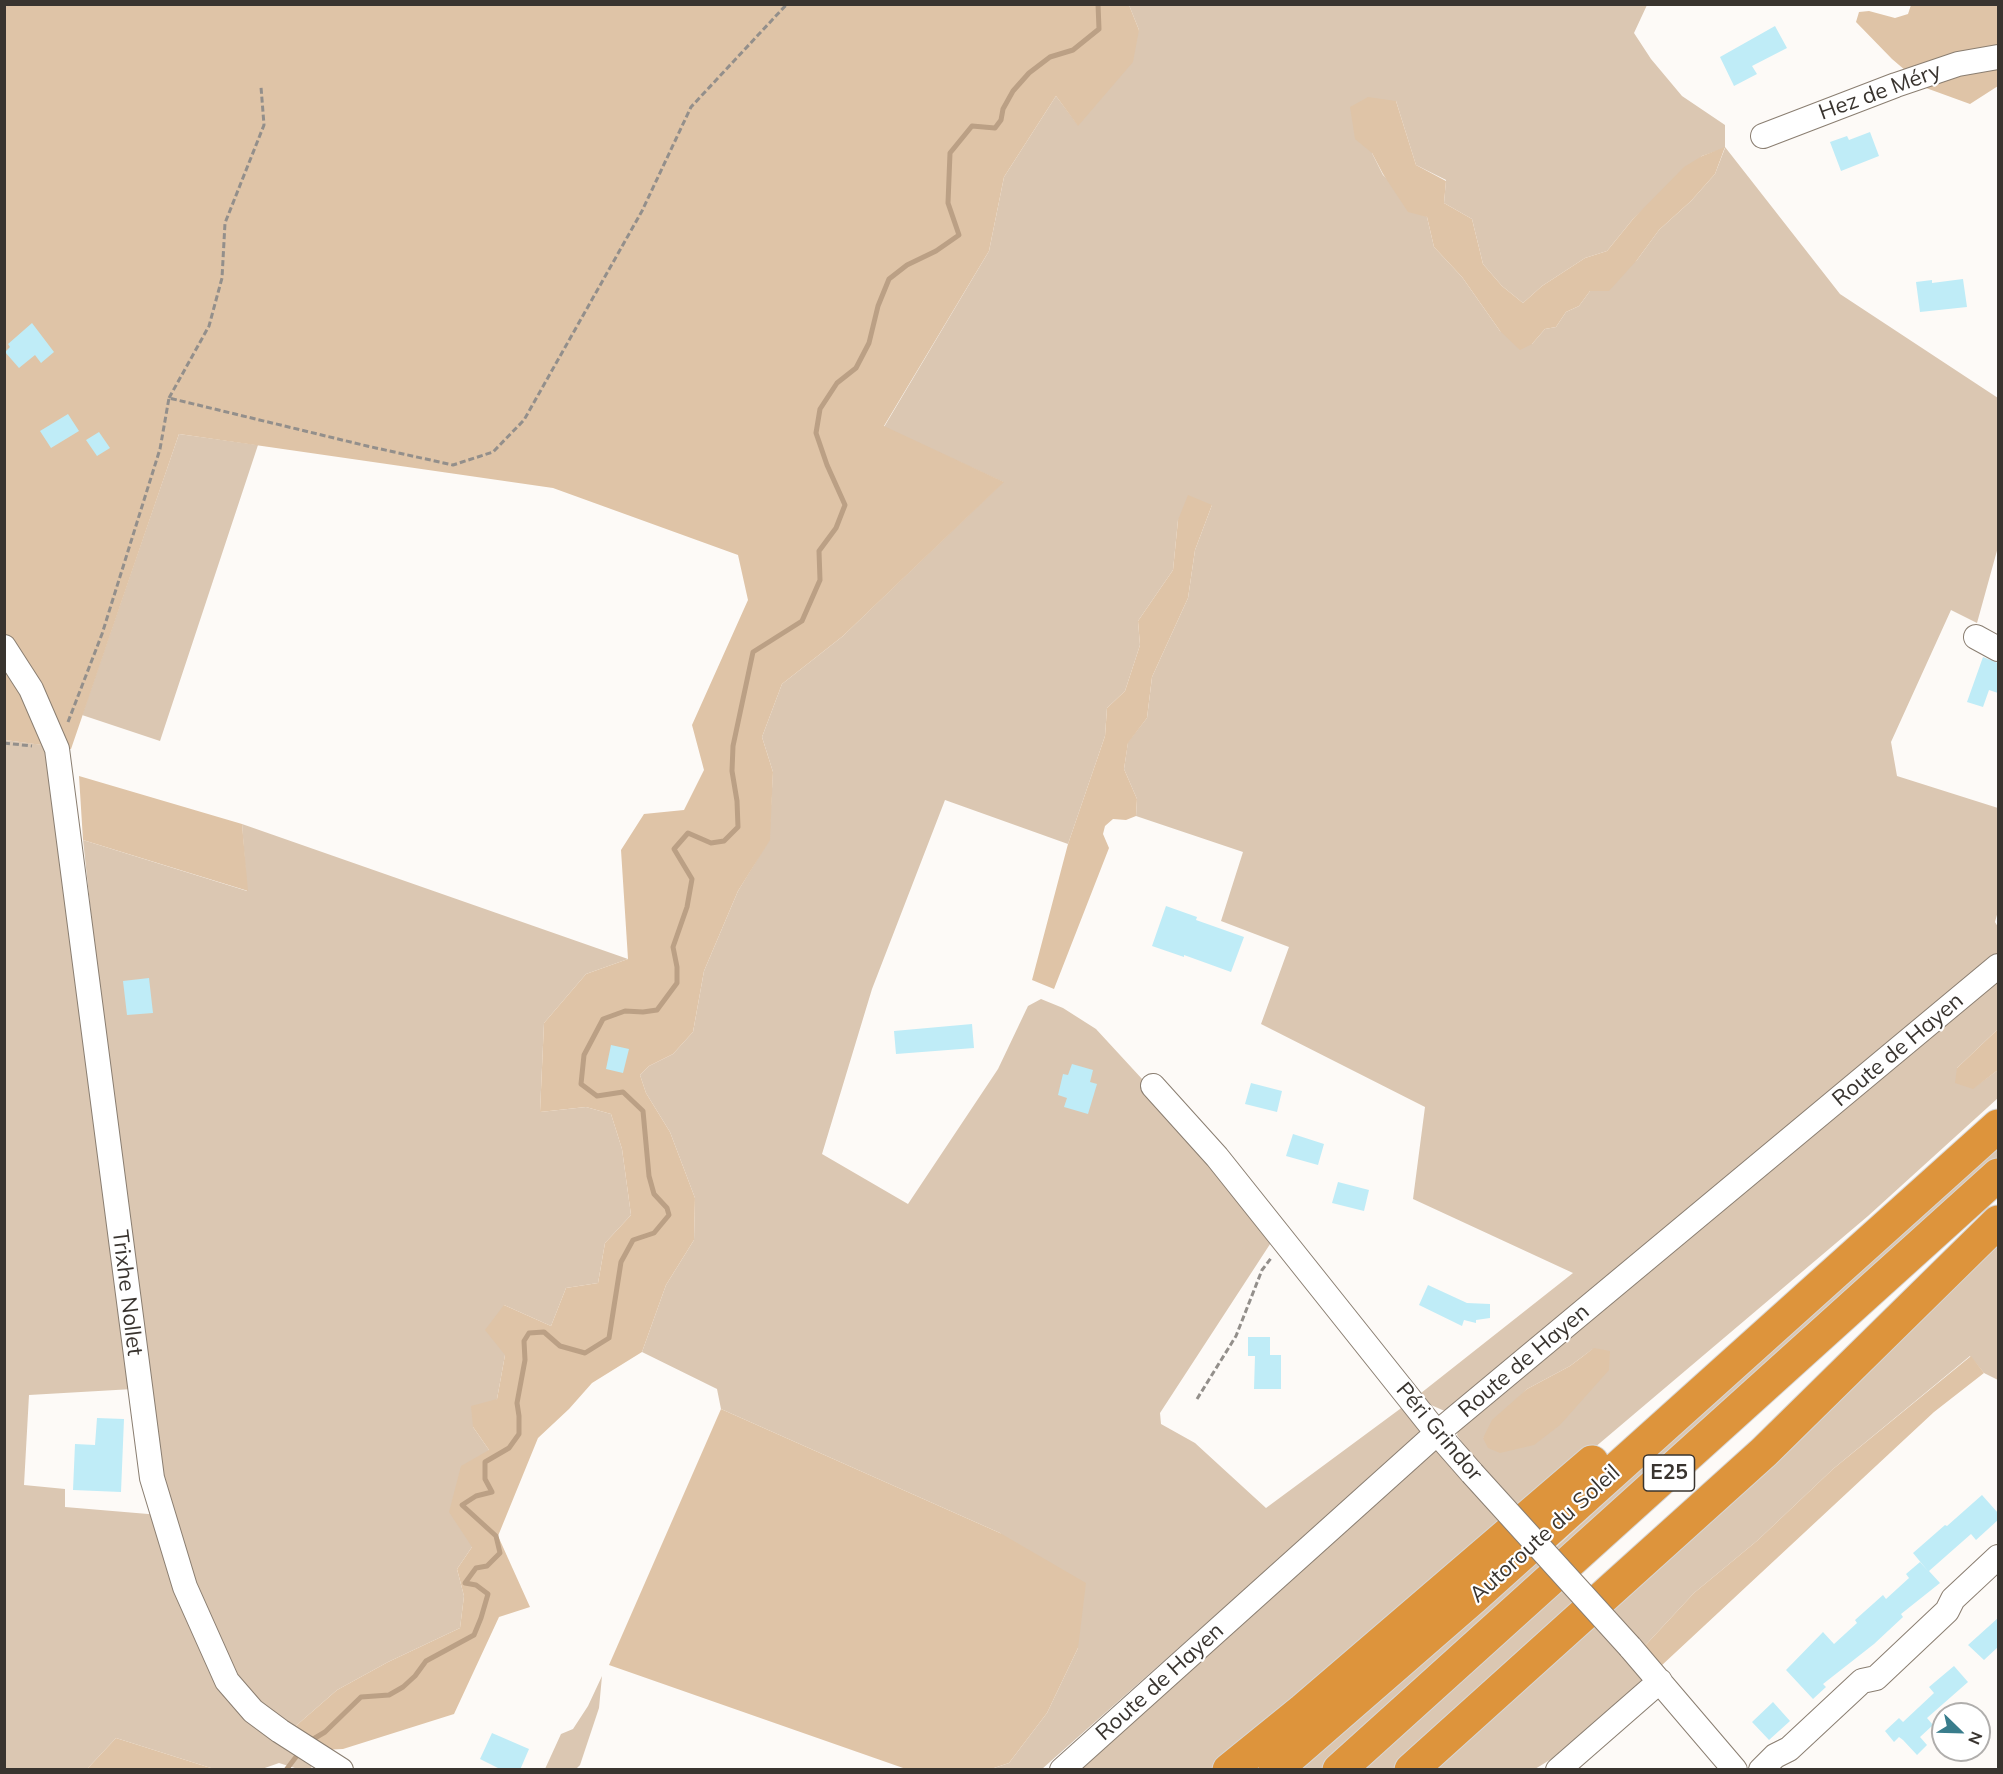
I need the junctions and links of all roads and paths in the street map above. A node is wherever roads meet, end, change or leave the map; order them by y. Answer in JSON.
{"nodes":[{"id":1,"x":787,"y":4,"type":"edge"},
{"id":2,"x":1998,"y":57,"type":"edge"},
{"id":3,"x":261,"y":87,"type":"dead end"},
{"id":4,"x":1763,"y":136,"type":"dead end"},
{"id":5,"x":169,"y":398,"type":"junction"},
{"id":6,"x":1977,"y":637,"type":"dead end"},
{"id":7,"x":4,"y":646,"type":"edge"},
{"id":8,"x":1998,"y":649,"type":"edge"},
{"id":9,"x":57,"y":749,"type":"junction"},
{"id":10,"x":1998,"y":966,"type":"edge"},
{"id":11,"x":1153,"y":1086,"type":"dead end"},
{"id":12,"x":1998,"y":1126,"type":"edge"},
{"id":13,"x":1998,"y":1175,"type":"edge"},
{"id":14,"x":1998,"y":1222,"type":"edge"},
{"id":15,"x":1285,"y":1242,"type":"junction"},
{"id":16,"x":1786,"y":1317,"type":"junction"},
{"id":17,"x":1197,"y":1399,"type":"dead end"},
{"id":18,"x":1437,"y":1433,"type":"junction"},
{"id":19,"x":1998,"y":1557,"type":"edge"},
{"id":20,"x":1660,"y":1681,"type":"junction"},
{"id":21,"x":341,"y":1770,"type":"edge"},
{"id":22,"x":1062,"y":1770,"type":"edge"},
{"id":23,"x":1229,"y":1770,"type":"edge"},
{"id":24,"x":1275,"y":1770,"type":"edge"},
{"id":25,"x":1340,"y":1770,"type":"edge"},
{"id":26,"x":1411,"y":1770,"type":"edge"},
{"id":27,"x":1558,"y":1770,"type":"edge"},
{"id":28,"x":1735,"y":1770,"type":"edge"},
{"id":29,"x":1761,"y":1770,"type":"edge"}],
"edges":[{"from":1,"to":5,"type":"path"},
{"from":2,"to":4,"type":"street","name":"Hez de Méry"},
{"from":3,"to":5,"type":"path"},
{"from":5,"to":9,"type":"path"},
{"from":6,"to":8,"type":"street"},
{"from":7,"to":9,"type":"street","name":"Trixhe Nollet"},
{"from":9,"to":21,"type":"street","name":"Trixhe Nollet"},
{"from":10,"to":18,"type":"street","name":"Route de Hayen"},
{"from":11,"to":15,"type":"street","name":"Péri Grindor"},
{"from":12,"to":16,"type":"highway","name":"Autoroute du Soleil","number":"E25"},
{"from":13,"to":25,"type":"highway","name":"Autoroute du Soleil","number":"E25"},
{"from":14,"to":26,"type":"highway"},
{"from":15,"to":17,"type":"path"},
{"from":15,"to":18,"type":"street","name":"Péri Grindor"},
{"from":16,"to":23,"type":"highway"},
{"from":16,"to":24,"type":"highway","name":"Autoroute du Soleil","number":"E25"},
{"from":18,"to":20,"type":"street","name":"Péri Grindor","bridge":true},
{"from":18,"to":22,"type":"street","name":"Route de Hayen"},
{"from":19,"to":29,"type":"street"},
{"from":20,"to":27,"type":"street"},
{"from":20,"to":28,"type":"street","name":"Péri Grindor"}]}
